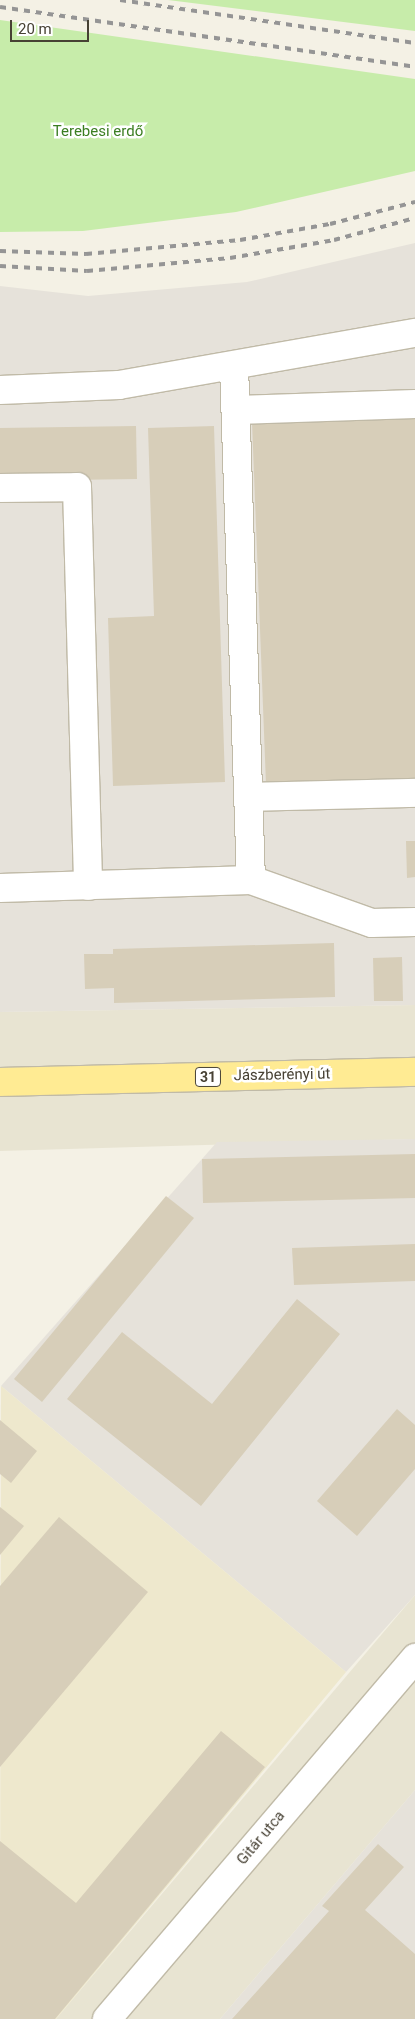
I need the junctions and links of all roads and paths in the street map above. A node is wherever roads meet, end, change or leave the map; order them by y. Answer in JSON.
{"nodes":[{"id":1,"x":415,"y":333,"type":"edge"},
{"id":2,"x":234,"y":366,"type":"junction"},
{"id":3,"x":0,"y":390,"type":"edge"},
{"id":4,"x":415,"y":404,"type":"edge"},
{"id":5,"x":237,"y":410,"type":"junction"},
{"id":6,"x":0,"y":488,"type":"edge"},
{"id":7,"x":415,"y":792,"type":"edge"},
{"id":8,"x":249,"y":797,"type":"junction"},
{"id":9,"x":251,"y":880,"type":"junction"},
{"id":10,"x":88,"y":886,"type":"junction"},
{"id":11,"x":0,"y":888,"type":"edge"},
{"id":12,"x":415,"y":922,"type":"edge"},
{"id":13,"x":415,"y":1072,"type":"edge"},
{"id":14,"x":0,"y":1082,"type":"edge"},
{"id":15,"x":415,"y":1658,"type":"edge"},
{"id":16,"x":107,"y":2019,"type":"edge"}],
"edges":[{"from":1,"to":2,"type":"street"},
{"from":2,"to":3,"type":"street"},
{"from":2,"to":5,"type":"street"},
{"from":4,"to":5,"type":"street"},
{"from":5,"to":8,"type":"street"},
{"from":6,"to":10,"type":"street"},
{"from":7,"to":8,"type":"street"},
{"from":8,"to":9,"type":"street"},
{"from":9,"to":10,"type":"street"},
{"from":9,"to":12,"type":"street"},
{"from":10,"to":11,"type":"street"},
{"from":13,"to":14,"type":"main road","name":"Jászberényi út","number":"31"},
{"from":15,"to":16,"type":"street","name":"Gitár utca"}]}
